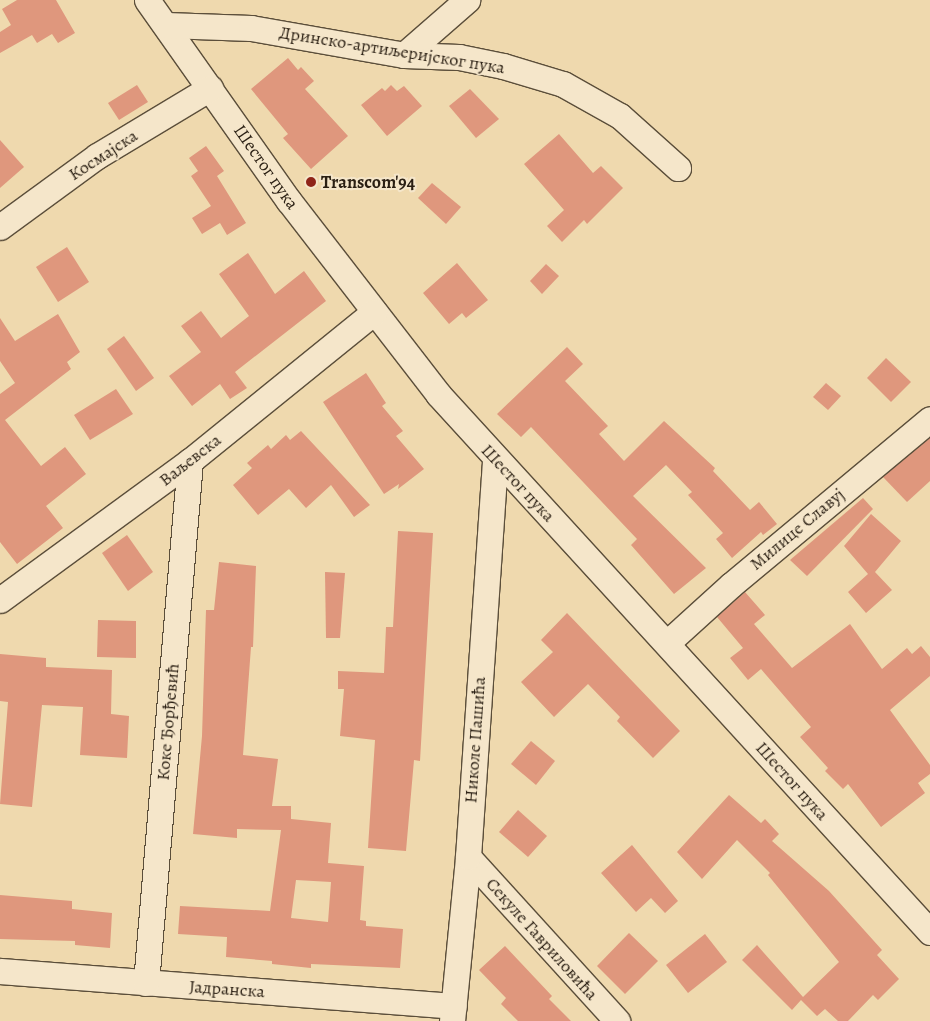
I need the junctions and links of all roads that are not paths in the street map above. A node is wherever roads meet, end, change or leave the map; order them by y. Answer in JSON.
{"nodes":[{"id":1,"x":147,"y":0,"type":"edge"},
{"id":2,"x":467,"y":0,"type":"edge"},
{"id":3,"x":166,"y":25,"type":"junction"},
{"id":4,"x":404,"y":55,"type":"junction"},
{"id":5,"x":210,"y":88,"type":"junction"},
{"id":6,"x":678,"y":168,"type":"dead end"},
{"id":7,"x":0,"y":227,"type":"edge"},
{"id":8,"x":374,"y":312,"type":"junction"},
{"id":9,"x":930,"y":418,"type":"edge"},
{"id":10,"x":495,"y":459,"type":"junction"},
{"id":11,"x":190,"y":461,"type":"junction"},
{"id":12,"x":0,"y":600,"type":"edge"},
{"id":13,"x":667,"y":643,"type":"junction"},
{"id":14,"x":468,"y":857,"type":"junction"},
{"id":15,"x":930,"y":932,"type":"edge"},
{"id":16,"x":0,"y":971,"type":"edge"},
{"id":17,"x":146,"y":983,"type":"junction"},
{"id":18,"x":453,"y":1013,"type":"edge"},
{"id":19,"x":617,"y":1021,"type":"edge"}],
"edges":[{"from":1,"to":3,"type":"street","name":"Шестог пука"},
{"from":2,"to":4,"type":"street"},
{"from":3,"to":4,"type":"street","name":"Дринско-артиљеријског пука"},
{"from":3,"to":5,"type":"street","name":"Шестог пука"},
{"from":4,"to":6,"type":"street","name":"Дринско-артиљеријског пука"},
{"from":5,"to":7,"type":"street","name":"Космајска"},
{"from":5,"to":8,"type":"street","name":"Шестог пука"},
{"from":8,"to":10,"type":"street","name":"Шестог пука"},
{"from":8,"to":11,"type":"street","name":"Ваљевска"},
{"from":9,"to":13,"type":"street","name":"Милице Славуј"},
{"from":10,"to":13,"type":"street","name":"Шестог пука"},
{"from":10,"to":14,"type":"street","name":"Николе Пашића"},
{"from":11,"to":12,"type":"street","name":"Ваљевска"},
{"from":11,"to":17,"type":"street","name":"Коке Ђорђевић"},
{"from":13,"to":15,"type":"street","name":"Шестог пука"},
{"from":14,"to":18,"type":"street","name":"Николе Пашића"},
{"from":14,"to":19,"type":"street","name":"Секуле Гавриловића"},
{"from":16,"to":17,"type":"street","name":"Јадранска"},
{"from":17,"to":18,"type":"street","name":"Јадранска"}]}
